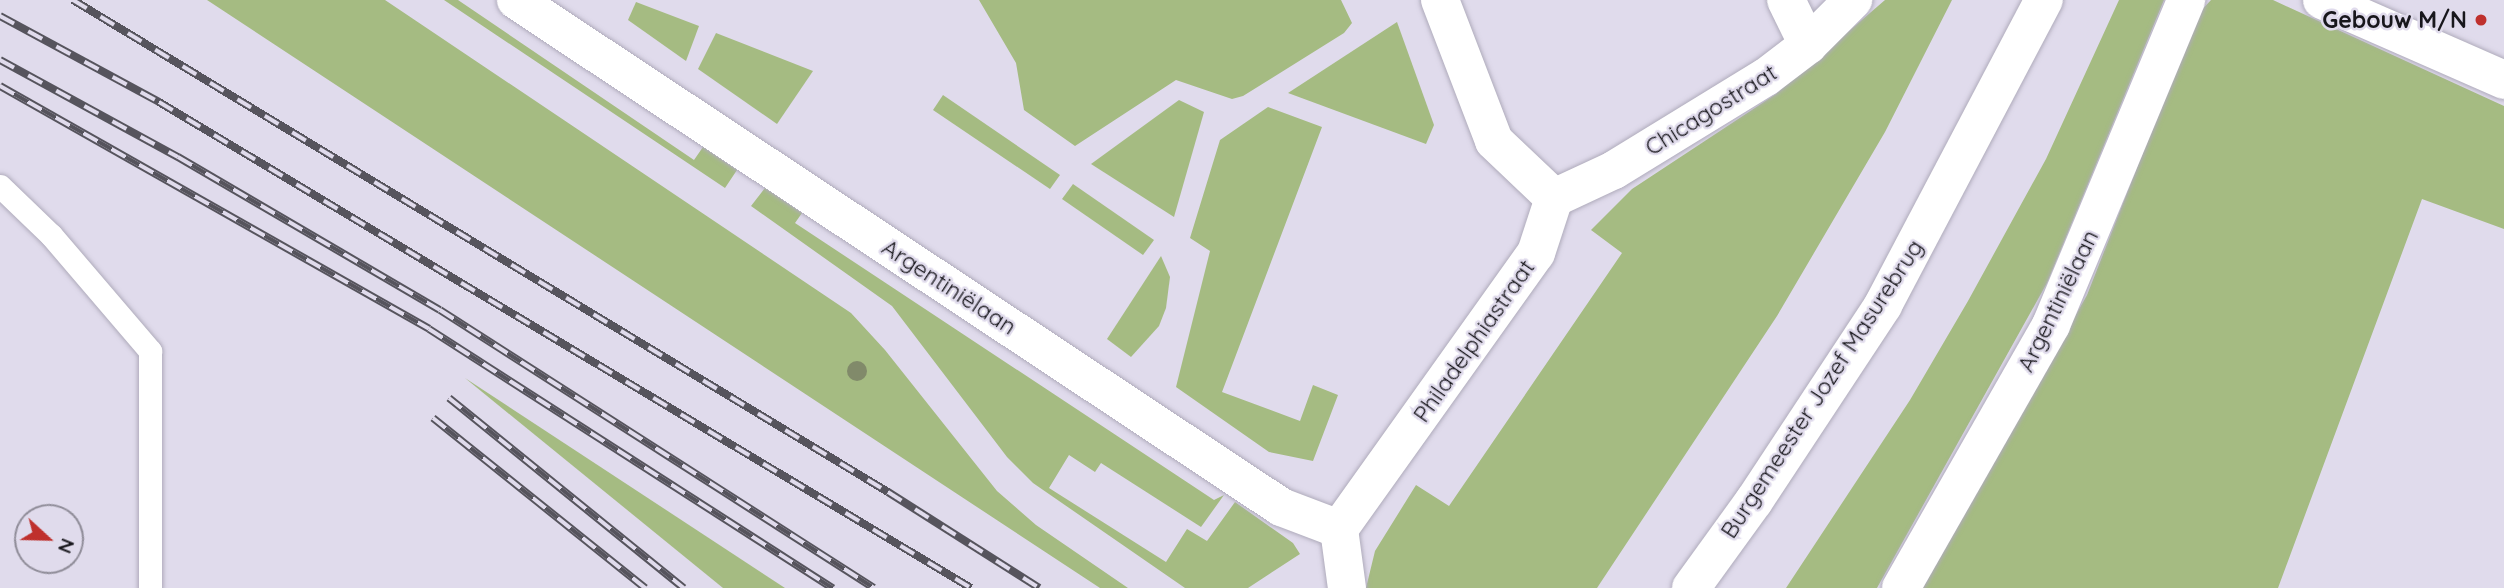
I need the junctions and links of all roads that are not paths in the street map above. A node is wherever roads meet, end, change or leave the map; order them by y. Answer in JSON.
{"nodes":[{"id":1,"x":516,"y":0,"type":"edge"},
{"id":2,"x":1440,"y":0,"type":"edge"},
{"id":3,"x":1786,"y":0,"type":"edge"},
{"id":4,"x":1853,"y":0,"type":"edge"},
{"id":5,"x":2043,"y":0,"type":"edge"},
{"id":6,"x":2186,"y":0,"type":"edge"},
{"id":7,"x":2322,"y":0,"type":"edge"},
{"id":8,"x":1808,"y":45,"type":"junction"},
{"id":9,"x":2504,"y":80,"type":"edge"},
{"id":10,"x":0,"y":186,"type":"edge"},
{"id":11,"x":1554,"y":198,"type":"junction"},
{"id":12,"x":1339,"y":529,"type":"junction"},
{"id":13,"x":150,"y":588,"type":"edge"},
{"id":14,"x":1347,"y":588,"type":"edge"},
{"id":15,"x":1691,"y":588,"type":"edge"},
{"id":16,"x":1902,"y":588,"type":"edge"}],
"edges":[{"from":1,"to":12,"type":"street","name":"Argentiniëlaan"},
{"from":2,"to":11,"type":"street"},
{"from":3,"to":8,"type":"street"},
{"from":4,"to":8,"type":"street","name":"Chicagostraat"},
{"from":5,"to":15,"type":"street","name":"Burgemeester Jozef Masurebrug"},
{"from":6,"to":16,"type":"street","name":"Argentiniëlaan"},
{"from":7,"to":9,"type":"street"},
{"from":8,"to":11,"type":"street","name":"Chicagostraat"},
{"from":10,"to":13,"type":"lane"},
{"from":11,"to":12,"type":"street","name":"Philadelphiastraat"},
{"from":12,"to":14,"type":"street"}]}
